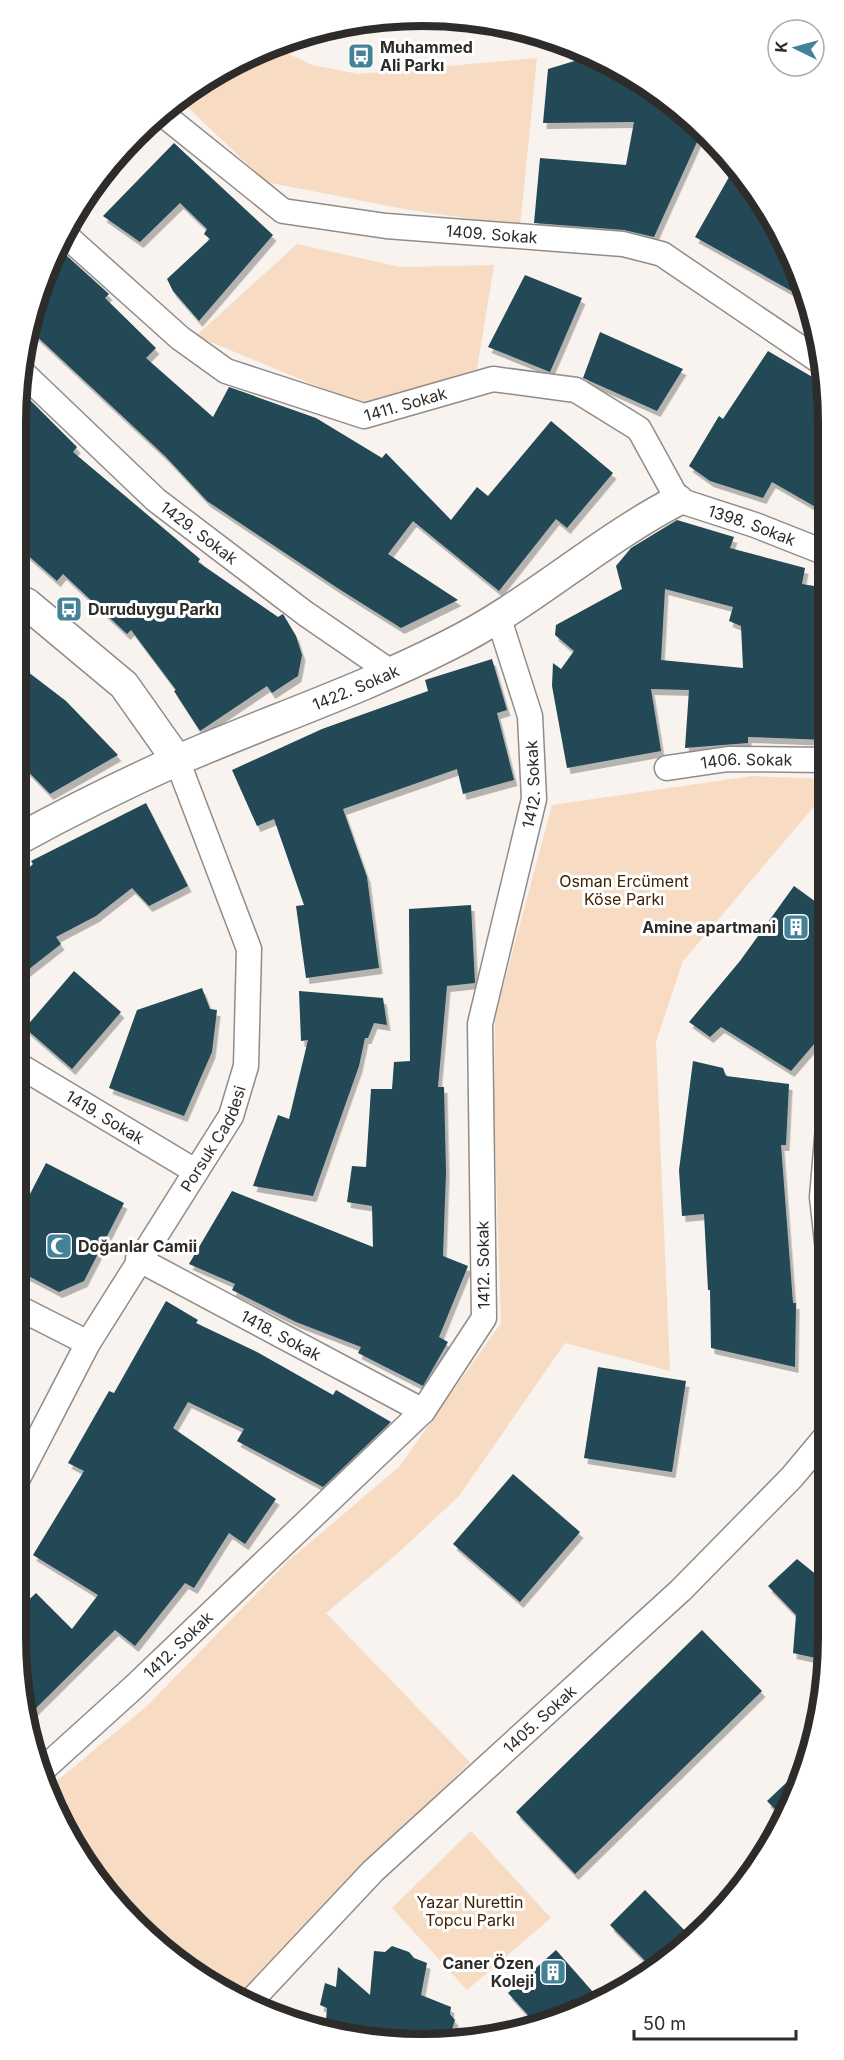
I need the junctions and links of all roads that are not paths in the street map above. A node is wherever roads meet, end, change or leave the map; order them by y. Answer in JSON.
{"nodes":[{"id":1,"x":168,"y":118,"type":"edge"},
{"id":2,"x":74,"y":234,"type":"edge"},
{"id":3,"x":813,"y":355,"type":"edge"},
{"id":4,"x":28,"y":378,"type":"edge"},
{"id":5,"x":678,"y":500,"type":"junction"},
{"id":6,"x":818,"y":550,"type":"edge"},
{"id":7,"x":26,"y":604,"type":"edge"},
{"id":8,"x":499,"y":619,"type":"junction"},
{"id":9,"x":392,"y":673,"type":"junction"},
{"id":10,"x":177,"y":760,"type":"junction"},
{"id":11,"x":818,"y":760,"type":"edge"},
{"id":12,"x":667,"y":768,"type":"dead end"},
{"id":13,"x":26,"y":836,"type":"edge"},
{"id":14,"x":26,"y":1070,"type":"edge"},
{"id":15,"x":195,"y":1171,"type":"junction"},
{"id":16,"x":138,"y":1259,"type":"junction"},
{"id":17,"x":26,"y":1312,"type":"edge"},
{"id":18,"x":88,"y":1343,"type":"junction"},
{"id":19,"x":423,"y":1411,"type":"junction"},
{"id":20,"x":818,"y":1446,"type":"edge"},
{"id":21,"x":26,"y":1463,"type":"edge"},
{"id":22,"x":47,"y":1766,"type":"edge"},
{"id":23,"x":254,"y":1997,"type":"edge"}],
"edges":[{"from":1,"to":3,"type":"street","name":"1409. Sokak"},
{"from":2,"to":5,"type":"street","name":"1411. Sokak"},
{"from":4,"to":9,"type":"street","name":"1429. Sokak"},
{"from":5,"to":6,"type":"street","name":"1398. Sokak"},
{"from":5,"to":8,"type":"street","name":"1422. Sokak"},
{"from":7,"to":10,"type":"street"},
{"from":8,"to":9,"type":"street","name":"1422. Sokak"},
{"from":8,"to":19,"type":"street","name":"1412. Sokak"},
{"from":9,"to":10,"type":"street","name":"1422. Sokak"},
{"from":10,"to":13,"type":"street","name":"1422. Sokak"},
{"from":10,"to":15,"type":"street","name":"Porsuk Caddesi"},
{"from":11,"to":12,"type":"street","name":"1406. Sokak"},
{"from":14,"to":15,"type":"street","name":"1419. Sokak"},
{"from":15,"to":16,"type":"street","name":"Porsuk Caddesi"},
{"from":16,"to":18,"type":"street","name":"Porsuk Caddesi"},
{"from":16,"to":19,"type":"street","name":"1418. Sokak"},
{"from":17,"to":18,"type":"street"},
{"from":18,"to":21,"type":"street","name":"Porsuk Caddesi"},
{"from":19,"to":22,"type":"street","name":"1412. Sokak"},
{"from":20,"to":23,"type":"street","name":"1405. Sokak"}]}
